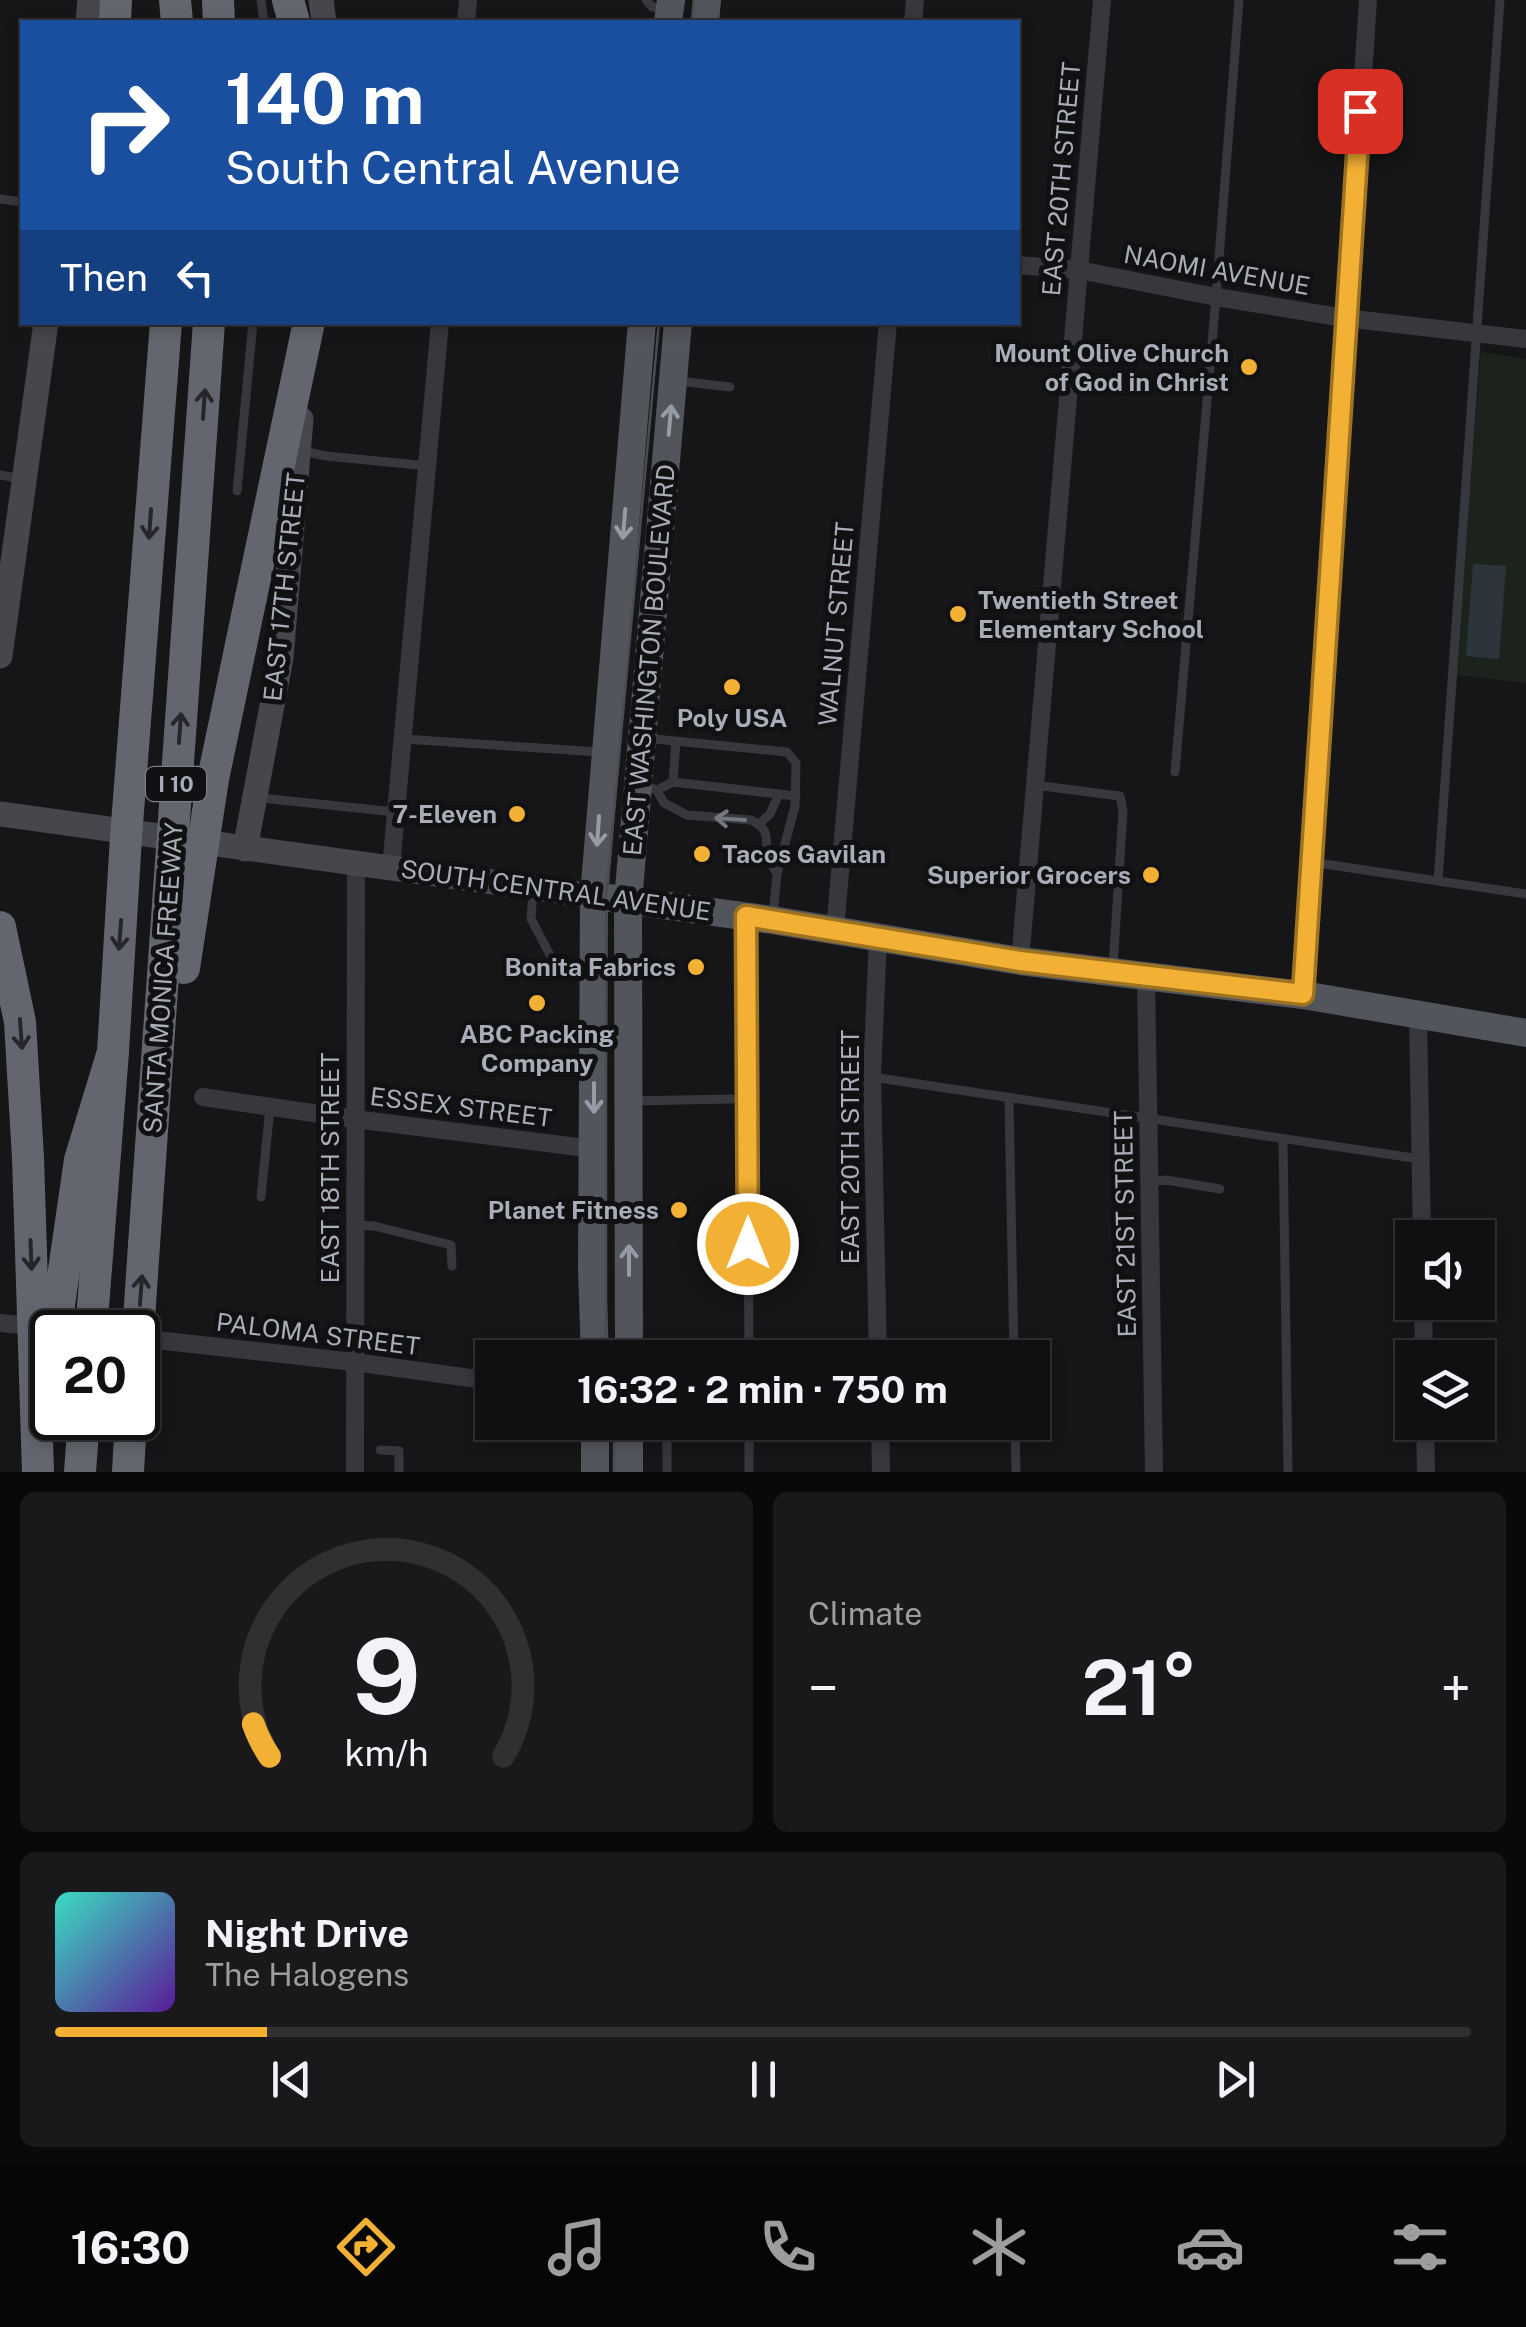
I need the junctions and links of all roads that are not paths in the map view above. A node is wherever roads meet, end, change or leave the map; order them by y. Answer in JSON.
{"nodes":[{"id":1,"x":1102,"y":0,"type":"edge"},
{"id":2,"x":1239,"y":0,"type":"edge"},
{"id":3,"x":1368,"y":0,"type":"edge"},
{"id":4,"x":1500,"y":0,"type":"edge"},
{"id":5,"x":1020,"y":264,"type":"edge"},
{"id":6,"x":1079,"y":270,"type":"junction"},
{"id":7,"x":1216,"y":297,"type":"junction"},
{"id":8,"x":1346,"y":318,"type":"junction"},
{"id":9,"x":49,"y":325,"type":"edge"},
{"id":10,"x":166,"y":325,"type":"edge"},
{"id":11,"x":210,"y":325,"type":"edge"},
{"id":12,"x":253,"y":325,"type":"edge"},
{"id":13,"x":309,"y":325,"type":"edge"},
{"id":14,"x":310,"y":325,"type":"edge"},
{"id":15,"x":440,"y":325,"type":"edge"},
{"id":16,"x":642,"y":325,"type":"edge"},
{"id":17,"x":678,"y":325,"type":"edge"},
{"id":18,"x":888,"y":325,"type":"edge"},
{"id":19,"x":1475,"y":333,"type":"junction"},
{"id":20,"x":1526,"y":339,"type":"edge"},
{"id":21,"x":673,"y":381,"type":"junction"},
{"id":22,"x":730,"y":387,"type":"dead end"},
{"id":23,"x":298,"y":450,"type":"junction"},
{"id":24,"x":428,"y":466,"type":"junction"},
{"id":25,"x":12,"y":478,"type":"edge"},
{"id":26,"x":237,"y":491,"type":"dead end"},
{"id":27,"x":0,"y":656,"type":"edge"},
{"id":28,"x":642,"y":738,"type":"junction"},
{"id":29,"x":403,"y":740,"type":"junction"},
{"id":30,"x":676,"y":741,"type":"junction"},
{"id":31,"x":604,"y":752,"type":"junction"},
{"id":32,"x":1175,"y":772,"type":"dead end"},
{"id":33,"x":674,"y":782,"type":"junction"},
{"id":34,"x":1035,"y":785,"type":"junction"},
{"id":35,"x":647,"y":786,"type":"junction"},
{"id":36,"x":779,"y":794,"type":"junction"},
{"id":37,"x":254,"y":798,"type":"junction"},
{"id":38,"x":795,"y":801,"type":"junction"},
{"id":39,"x":396,"y":812,"type":"junction"},
{"id":40,"x":0,"y":814,"type":"edge"},
{"id":41,"x":760,"y":824,"type":"junction"},
{"id":42,"x":245,"y":850,"type":"junction"},
{"id":43,"x":1311,"y":862,"type":"junction"},
{"id":44,"x":356,"y":863,"type":"junction"},
{"id":45,"x":391,"y":868,"type":"junction"},
{"id":46,"x":777,"y":874,"type":"junction"},
{"id":47,"x":1438,"y":881,"type":"junction"},
{"id":48,"x":534,"y":888,"type":"junction"},
{"id":49,"x":1526,"y":894,"type":"edge"},
{"id":50,"x":594,"y":896,"type":"junction"},
{"id":51,"x":628,"y":901,"type":"junction"},
{"id":52,"x":759,"y":918,"type":"junction"},
{"id":53,"x":0,"y":927,"type":"edge"},
{"id":54,"x":835,"y":930,"type":"junction"},
{"id":55,"x":878,"y":937,"type":"junction"},
{"id":56,"x":1020,"y":961,"type":"junction"},
{"id":57,"x":594,"y":972,"type":"junction"},
{"id":58,"x":1112,"y":972,"type":"junction"},
{"id":59,"x":1146,"y":976,"type":"junction"},
{"id":60,"x":1303,"y":994,"type":"junction"},
{"id":61,"x":1418,"y":1015,"type":"junction"},
{"id":62,"x":1526,"y":1033,"type":"edge"},
{"id":63,"x":113,"y":1052,"type":"junction"},
{"id":64,"x":872,"y":1078,"type":"junction"},
{"id":65,"x":203,"y":1097,"type":"dead end"},
{"id":66,"x":1009,"y":1098,"type":"junction"},
{"id":67,"x":732,"y":1099,"type":"dead end"},
{"id":68,"x":627,"y":1101,"type":"junction"},
{"id":69,"x":270,"y":1107,"type":"junction"},
{"id":70,"x":1149,"y":1119,"type":"junction"},
{"id":71,"x":354,"y":1120,"type":"junction"},
{"id":72,"x":1283,"y":1139,"type":"junction"},
{"id":73,"x":594,"y":1149,"type":"junction"},
{"id":74,"x":1420,"y":1160,"type":"junction"},
{"id":75,"x":1150,"y":1182,"type":"junction"},
{"id":76,"x":1220,"y":1189,"type":"dead end"},
{"id":77,"x":262,"y":1198,"type":"dead end"},
{"id":78,"x":1422,"y":1220,"type":"edge"},
{"id":79,"x":354,"y":1224,"type":"junction"},
{"id":80,"x":144,"y":1245,"type":"junction"},
{"id":81,"x":452,"y":1266,"type":"dead end"},
{"id":82,"x":59,"y":1310,"type":"edge"},
{"id":83,"x":92,"y":1310,"type":"edge"},
{"id":84,"x":140,"y":1310,"type":"edge"},
{"id":85,"x":0,"y":1322,"type":"edge"},
{"id":86,"x":30,"y":1325,"type":"edge"},
{"id":87,"x":160,"y":1339,"type":"edge"},
{"id":88,"x":594,"y":1340,"type":"edge"},
{"id":89,"x":629,"y":1340,"type":"edge"},
{"id":90,"x":749,"y":1340,"type":"edge"},
{"id":91,"x":878,"y":1340,"type":"edge"},
{"id":92,"x":1014,"y":1340,"type":"edge"},
{"id":93,"x":354,"y":1362,"type":"junction"},
{"id":94,"x":475,"y":1379,"type":"edge"},
{"id":95,"x":44,"y":1440,"type":"edge"},
{"id":96,"x":82,"y":1440,"type":"edge"},
{"id":97,"x":131,"y":1440,"type":"edge"},
{"id":98,"x":596,"y":1440,"type":"edge"},
{"id":99,"x":629,"y":1440,"type":"edge"},
{"id":100,"x":667,"y":1440,"type":"edge"},
{"id":101,"x":749,"y":1440,"type":"edge"},
{"id":102,"x":880,"y":1440,"type":"edge"},
{"id":103,"x":1016,"y":1440,"type":"edge"},
{"id":104,"x":1425,"y":1440,"type":"edge"},
{"id":105,"x":380,"y":1450,"type":"dead end"},
{"id":106,"x":40,"y":1472,"type":"edge"},
{"id":107,"x":80,"y":1472,"type":"edge"},
{"id":108,"x":130,"y":1472,"type":"edge"},
{"id":109,"x":355,"y":1472,"type":"edge"},
{"id":110,"x":398,"y":1472,"type":"edge"},
{"id":111,"x":595,"y":1472,"type":"edge"},
{"id":112,"x":629,"y":1472,"type":"edge"},
{"id":113,"x":667,"y":1472,"type":"edge"},
{"id":114,"x":750,"y":1472,"type":"edge"},
{"id":115,"x":881,"y":1472,"type":"edge"},
{"id":116,"x":1016,"y":1472,"type":"edge"},
{"id":117,"x":1154,"y":1472,"type":"edge"},
{"id":118,"x":1288,"y":1472,"type":"edge"},
{"id":119,"x":1426,"y":1472,"type":"edge"}],
"edges":[{"from":1,"to":6,"type":"street","name":"EAST 20TH STREET"},
{"from":2,"to":7,"type":"lane"},
{"from":3,"to":8,"type":"street"},
{"from":4,"to":19,"type":"lane"},
{"from":5,"to":6,"type":"street","name":"NAOMI AVENUE"},
{"from":6,"to":7,"type":"street","name":"NAOMI AVENUE"},
{"from":6,"to":34,"type":"street","name":"EAST 20TH STREET"},
{"from":7,"to":8,"type":"street","name":"NAOMI AVENUE"},
{"from":7,"to":32,"type":"lane"},
{"from":8,"to":19,"type":"street","name":"NAOMI AVENUE"},
{"from":8,"to":43,"type":"street"},
{"from":9,"to":25,"type":"main road"},
{"from":10,"to":63,"type":"highway","name":"SANTA MONICA FREEWAY","number":"I 10","one_way":true,"bridge":true},
{"from":80,"to":11,"type":"highway","name":"SANTA MONICA FREEWAY","number":"I 10","one_way":true,"bridge":true},
{"from":12,"to":26,"type":"lane"},
{"from":13,"to":80,"type":"highway","bridge":true},
{"from":14,"to":23,"type":"main road","name":"EAST 17TH STREET"},
{"from":15,"to":24,"type":"street"},
{"from":16,"to":31,"type":"main road","name":"EAST WASHINGTON BOULEVARD","one_way":true},
{"from":17,"to":21,"type":"main road","name":"EAST WASHINGTON BOULEVARD"},
{"from":18,"to":54,"type":"street","name":"WALNUT STREET"},
{"from":19,"to":20,"type":"street","name":"NAOMI AVENUE"},
{"from":19,"to":47,"type":"lane"},
{"from":21,"to":22,"type":"lane"},
{"from":28,"to":21,"type":"main road","name":"EAST WASHINGTON BOULEVARD","one_way":true},
{"from":23,"to":24,"type":"lane"},
{"from":23,"to":37,"type":"main road","name":"EAST 17TH STREET"},
{"from":24,"to":29,"type":"street"},
{"from":25,"to":27,"type":"main road"},
{"from":28,"to":30,"type":"lane"},
{"from":28,"to":35,"type":"main road","name":"EAST WASHINGTON BOULEVARD"},
{"from":29,"to":31,"type":"lane"},
{"from":29,"to":39,"type":"street"},
{"from":30,"to":33,"type":"lane"},
{"from":30,"to":38,"type":"lane"},
{"from":31,"to":50,"type":"main road","name":"EAST WASHINGTON BOULEVARD","one_way":true},
{"from":33,"to":35,"type":"lane"},
{"from":33,"to":36,"type":"lane"},
{"from":34,"to":56,"type":"street","name":"EAST 20TH STREET"},
{"from":34,"to":58,"type":"lane"},
{"from":41,"to":35,"type":"lane","one_way":true},
{"from":35,"to":51,"type":"main road","name":"EAST WASHINGTON BOULEVARD"},
{"from":36,"to":38,"type":"lane"},
{"from":36,"to":41,"type":"lane"},
{"from":37,"to":39,"type":"lane"},
{"from":37,"to":42,"type":"main road","name":"EAST 17TH STREET"},
{"from":38,"to":46,"type":"lane"},
{"from":39,"to":45,"type":"street"},
{"from":40,"to":42,"type":"main road","name":"SOUTH CENTRAL AVENUE"},
{"from":41,"to":46,"type":"lane"},
{"from":42,"to":44,"type":"main road","name":"SOUTH CENTRAL AVENUE"},
{"from":43,"to":47,"type":"lane"},
{"from":43,"to":60,"type":"street"},
{"from":44,"to":45,"type":"main road","name":"SOUTH CENTRAL AVENUE"},
{"from":44,"to":71,"type":"street","name":"EAST 18TH STREET"},
{"from":45,"to":48,"type":"main road","name":"SOUTH CENTRAL AVENUE"},
{"from":46,"to":52,"type":"lane"},
{"from":47,"to":49,"type":"lane"},
{"from":48,"to":50,"type":"main road","name":"SOUTH CENTRAL AVENUE"},
{"from":48,"to":57,"type":"lane"},
{"from":50,"to":51,"type":"main road","name":"SOUTH CENTRAL AVENUE"},
{"from":50,"to":57,"type":"main road","name":"EAST WASHINGTON BOULEVARD"},
{"from":51,"to":52,"type":"main road","name":"SOUTH CENTRAL AVENUE"},
{"from":51,"to":68,"type":"main road","name":"EAST WASHINGTON BOULEVARD"},
{"from":52,"to":54,"type":"main road","name":"SOUTH CENTRAL AVENUE"},
{"from":52,"to":90,"type":"lane"},
{"from":53,"to":106,"type":"highway","one_way":true,"bridge":true},
{"from":54,"to":55,"type":"main road","name":"SOUTH CENTRAL AVENUE"},
{"from":55,"to":56,"type":"main road","name":"SOUTH CENTRAL AVENUE"},
{"from":55,"to":64,"type":"street","name":"EAST 20TH STREET"},
{"from":56,"to":58,"type":"main road","name":"SOUTH CENTRAL AVENUE"},
{"from":57,"to":73,"type":"main road","name":"EAST WASHINGTON BOULEVARD","one_way":true},
{"from":58,"to":59,"type":"main road","name":"SOUTH CENTRAL AVENUE"},
{"from":59,"to":60,"type":"main road","name":"SOUTH CENTRAL AVENUE"},
{"from":59,"to":70,"type":"street","name":"EAST 21ST STREET"},
{"from":60,"to":61,"type":"main road","name":"SOUTH CENTRAL AVENUE"},
{"from":61,"to":62,"type":"main road","name":"SOUTH CENTRAL AVENUE"},
{"from":61,"to":74,"type":"street"},
{"from":63,"to":82,"type":"highway","bridge":true},
{"from":63,"to":83,"type":"highway","name":"SANTA MONICA FREEWAY","number":"I 10","bridge":true},
{"from":64,"to":66,"type":"lane"},
{"from":64,"to":91,"type":"street","name":"EAST 20TH STREET"},
{"from":65,"to":69,"type":"street","name":"ESSEX STREET"},
{"from":66,"to":70,"type":"lane"},
{"from":66,"to":92,"type":"lane"},
{"from":67,"to":68,"type":"lane"},
{"from":89,"to":68,"type":"main road","name":"EAST WASHINGTON BOULEVARD","one_way":true},
{"from":69,"to":71,"type":"street","name":"ESSEX STREET"},
{"from":69,"to":77,"type":"lane"},
{"from":70,"to":72,"type":"lane"},
{"from":70,"to":75,"type":"street","name":"EAST 21ST STREET"},
{"from":71,"to":73,"type":"street","name":"ESSEX STREET"},
{"from":71,"to":79,"type":"street","name":"EAST 18TH STREET"},
{"from":72,"to":74,"type":"lane"},
{"from":72,"to":118,"type":"lane"},
{"from":73,"to":88,"type":"main road","name":"EAST WASHINGTON BOULEVARD"},
{"from":74,"to":78,"type":"street"},
{"from":75,"to":76,"type":"lane"},
{"from":75,"to":117,"type":"street","name":"EAST 21ST STREET"},
{"from":79,"to":81,"type":"lane"},
{"from":79,"to":93,"type":"street","name":"EAST 18TH STREET"},
{"from":84,"to":80,"type":"highway","name":"SANTA MONICA FREEWAY","number":"I 10","one_way":true},
{"from":85,"to":86,"type":"street"},
{"from":87,"to":93,"type":"street","name":"PALOMA STREET"},
{"from":93,"to":94,"type":"street","name":"PALOMA STREET"},
{"from":93,"to":109,"type":"street","name":"EAST 18TH STREET"},
{"from":95,"to":106,"type":"highway"},
{"from":96,"to":107,"type":"highway"},
{"from":97,"to":108,"type":"highway"},
{"from":98,"to":111,"type":"main road"},
{"from":99,"to":112,"type":"main road"},
{"from":100,"to":113,"type":"lane"},
{"from":101,"to":114,"type":"lane"},
{"from":102,"to":115,"type":"street"},
{"from":103,"to":116,"type":"lane"},
{"from":104,"to":119,"type":"street"},
{"from":105,"to":110,"type":"lane"}]}
